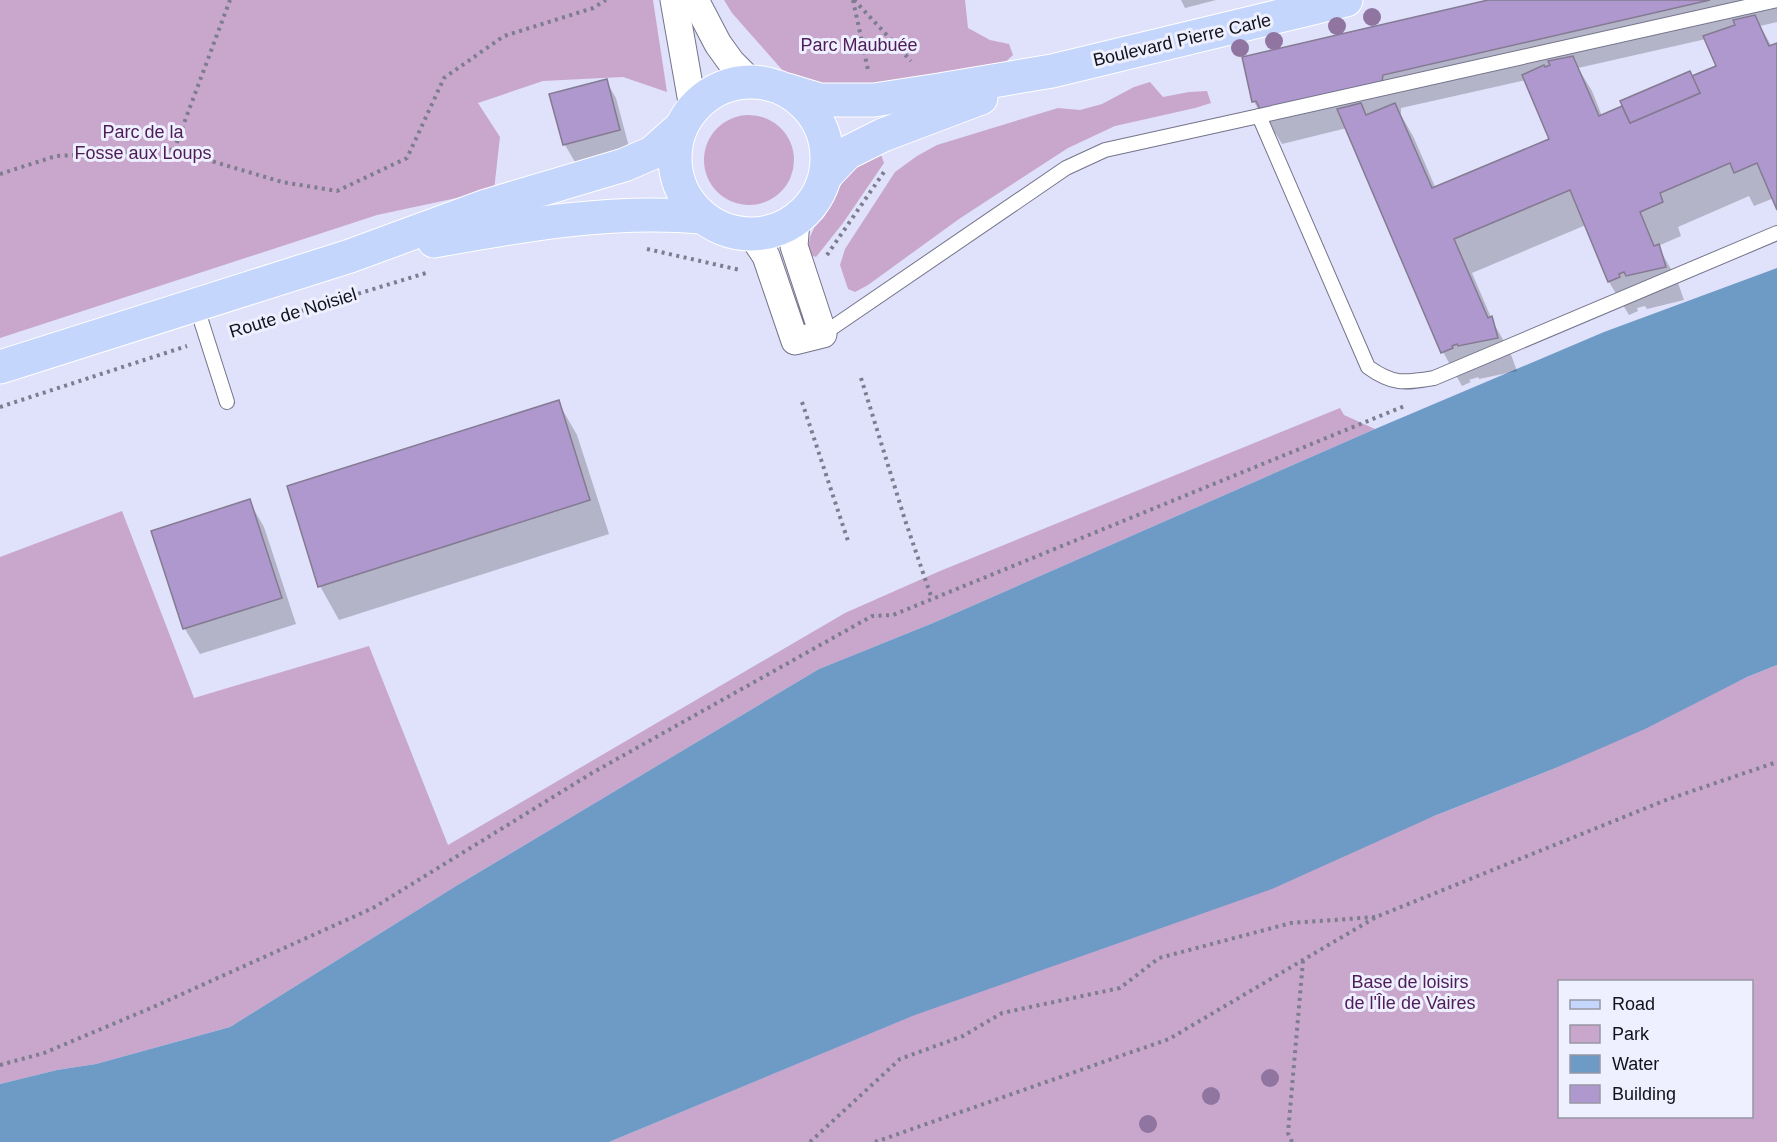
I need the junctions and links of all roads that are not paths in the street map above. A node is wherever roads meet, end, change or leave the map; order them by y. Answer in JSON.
{"nodes":[{"id":1,"x":674,"y":0,"type":"edge"},
{"id":2,"x":695,"y":0,"type":"edge"},
{"id":3,"x":1346,"y":0,"type":"edge"},
{"id":4,"x":1777,"y":0,"type":"edge"},
{"id":5,"x":1276,"y":8,"type":"edge"},
{"id":6,"x":1052,"y":71,"type":"junction"},
{"id":7,"x":750,"y":82,"type":"junction"},
{"id":8,"x":787,"y":90,"type":"junction"},
{"id":9,"x":1259,"y":116,"type":"junction"},
{"id":10,"x":686,"y":118,"type":"junction"},
{"id":11,"x":826,"y":175,"type":"junction"},
{"id":12,"x":702,"y":217,"type":"junction"},
{"id":13,"x":796,"y":221,"type":"junction"},
{"id":14,"x":1777,"y":233,"type":"edge"},
{"id":15,"x":752,"y":235,"type":"junction"},
{"id":16,"x":350,"y":255,"type":"junction"},
{"id":17,"x":196,"y":305,"type":"junction"},
{"id":18,"x":823,"y":334,"type":"junction"},
{"id":19,"x":0,"y":367,"type":"edge"},
{"id":20,"x":227,"y":402,"type":"dead end"}],
"edges":[{"from":1,"to":10,"type":"street"},
{"from":2,"to":7,"type":"street"},
{"from":3,"to":5,"type":"main road","name":"Boulevard Pierre Carle"},
{"from":4,"to":9,"type":"lane"},
{"from":5,"to":6,"type":"main road","name":"Boulevard Pierre Carle"},
{"from":6,"to":8,"type":"main road","name":"Boulevard Pierre Carle"},
{"from":6,"to":11,"type":"main road","name":"Boulevard Pierre Carle"},
{"from":7,"to":8,"type":"main road"},
{"from":7,"to":10,"type":"main road"},
{"from":8,"to":11,"type":"main road"},
{"from":9,"to":14,"type":"lane"},
{"from":9,"to":18,"type":"lane"},
{"from":10,"to":12,"type":"main road"},
{"from":10,"to":16,"type":"main road","name":"Route de Noisiel"},
{"from":11,"to":13,"type":"main road"},
{"from":12,"to":15,"type":"main road"},
{"from":12,"to":16,"type":"main road","name":"Route de Noisiel"},
{"from":13,"to":15,"type":"main road"},
{"from":13,"to":18,"type":"street"},
{"from":15,"to":18,"type":"street"},
{"from":16,"to":17,"type":"main road","name":"Route de Noisiel"},
{"from":17,"to":19,"type":"main road","name":"Route de Noisiel"},
{"from":17,"to":20,"type":"lane"}]}
